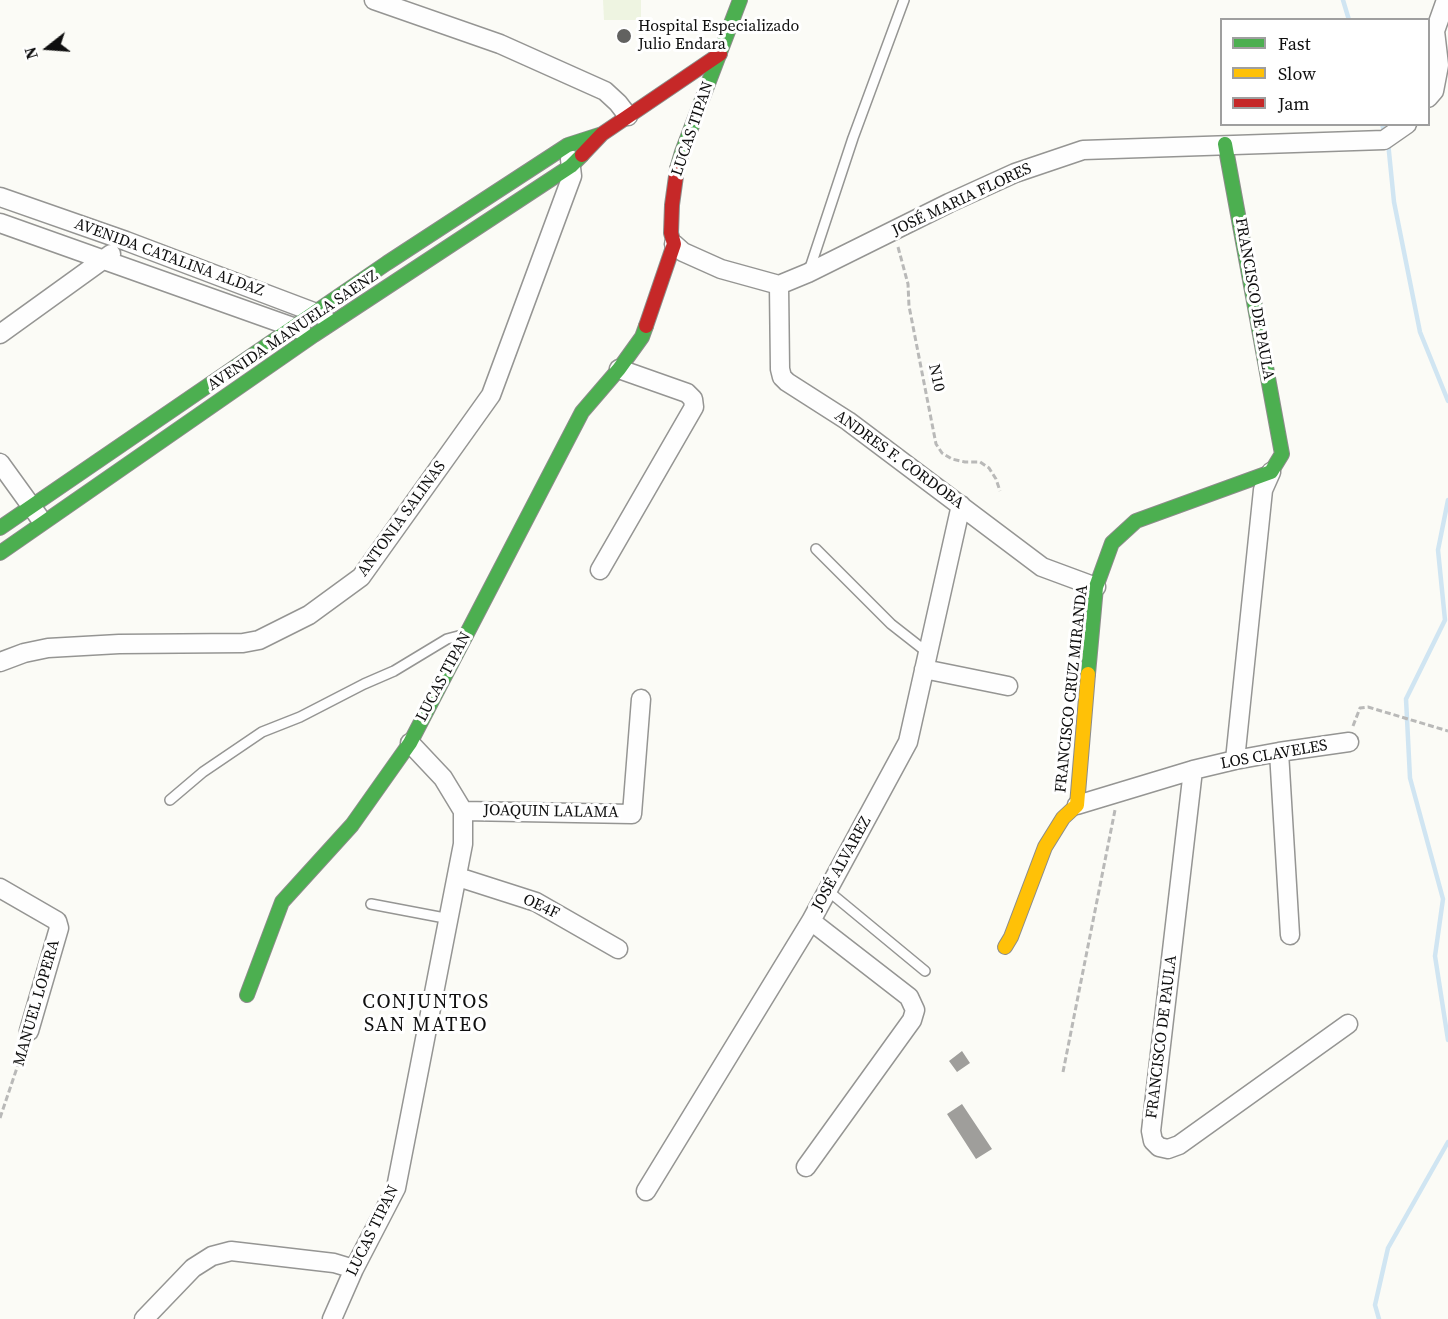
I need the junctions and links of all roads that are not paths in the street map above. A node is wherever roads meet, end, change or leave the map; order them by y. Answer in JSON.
{"nodes":[{"id":1,"x":374,"y":0,"type":"edge"},
{"id":2,"x":740,"y":0,"type":"edge"},
{"id":3,"x":904,"y":0,"type":"edge"},
{"id":4,"x":1446,"y":0,"type":"edge"},
{"id":5,"x":720,"y":54,"type":"junction"},
{"id":6,"x":1430,"y":96,"type":"edge"},
{"id":7,"x":628,"y":116,"type":"junction"},
{"id":8,"x":1406,"y":126,"type":"edge"},
{"id":9,"x":602,"y":134,"type":"junction"},
{"id":10,"x":1225,"y":144,"type":"junction"},
{"id":11,"x":568,"y":145,"type":"junction"},
{"id":12,"x":571,"y":166,"type":"junction"},
{"id":13,"x":0,"y":197,"type":"edge"},
{"id":14,"x":0,"y":223,"type":"edge"},
{"id":15,"x":126,"y":241,"type":"junction"},
{"id":16,"x":674,"y":244,"type":"junction"},
{"id":17,"x":105,"y":259,"type":"junction"},
{"id":18,"x":808,"y":273,"type":"junction"},
{"id":19,"x":779,"y":285,"type":"junction"},
{"id":20,"x":314,"y":312,"type":"junction"},
{"id":21,"x":337,"y":321,"type":"junction"},
{"id":22,"x":293,"y":327,"type":"junction"},
{"id":23,"x":0,"y":334,"type":"edge"},
{"id":24,"x":314,"y":335,"type":"junction"},
{"id":25,"x":619,"y":369,"type":"junction"},
{"id":26,"x":0,"y":463,"type":"edge"},
{"id":27,"x":1271,"y":472,"type":"junction"},
{"id":28,"x":961,"y":505,"type":"junction"},
{"id":29,"x":31,"y":507,"type":"junction"},
{"id":30,"x":44,"y":524,"type":"junction"},
{"id":31,"x":0,"y":528,"type":"edge"},
{"id":32,"x":816,"y":549,"type":"dead end"},
{"id":33,"x":0,"y":553,"type":"edge"},
{"id":34,"x":600,"y":570,"type":"dead end"},
{"id":35,"x":1096,"y":587,"type":"junction"},
{"id":36,"x":467,"y":633,"type":"junction"},
{"id":37,"x":926,"y":661,"type":"junction"},
{"id":38,"x":0,"y":662,"type":"edge"},
{"id":39,"x":1008,"y":686,"type":"dead end"},
{"id":40,"x":641,"y":699,"type":"dead end"},
{"id":41,"x":1349,"y":742,"type":"road end"},
{"id":42,"x":410,"y":743,"type":"junction"},
{"id":43,"x":1279,"y":752,"type":"junction"},
{"id":44,"x":1234,"y":760,"type":"junction"},
{"id":45,"x":1193,"y":770,"type":"junction"},
{"id":46,"x":170,"y":800,"type":"dead end"},
{"id":47,"x":1077,"y":805,"type":"junction"},
{"id":48,"x":463,"y":811,"type":"junction"},
{"id":49,"x":458,"y":877,"type":"junction"},
{"id":50,"x":0,"y":888,"type":"edge"},
{"id":51,"x":827,"y":890,"type":"junction"},
{"id":52,"x":371,"y":904,"type":"dead end"},
{"id":53,"x":450,"y":919,"type":"junction"},
{"id":54,"x":811,"y":921,"type":"junction"},
{"id":55,"x":1290,"y":935,"type":"dead end"},
{"id":56,"x":1005,"y":947,"type":"dead end"},
{"id":57,"x":618,"y":949,"type":"dead end"},
{"id":58,"x":925,"y":971,"type":"dead end"},
{"id":59,"x":247,"y":995,"type":"dead end"},
{"id":60,"x":1348,"y":1024,"type":"dead end"},
{"id":61,"x":29,"y":1031,"type":"road end"},
{"id":62,"x":806,"y":1167,"type":"dead end"},
{"id":63,"x":646,"y":1191,"type":"dead end"},
{"id":64,"x":354,"y":1269,"type":"junction"},
{"id":65,"x":144,"y":1319,"type":"edge"},
{"id":66,"x":332,"y":1319,"type":"edge"}],
"edges":[{"from":1,"to":7,"type":"street"},
{"from":2,"to":5,"type":"street","name":"LUCAS TIPAN"},
{"from":3,"to":18,"type":"lane"},
{"from":4,"to":6,"type":"street"},
{"from":5,"to":7,"type":"street","name":"AVENIDA MANUELA SAENZ"},
{"from":5,"to":16,"type":"street","name":"LUCAS TIPAN"},
{"from":7,"to":9,"type":"street","name":"AVENIDA MANUELA SAENZ"},
{"from":8,"to":10,"type":"street","name":"JOSÉ MARIA FLORES"},
{"from":9,"to":11,"type":"street","name":"AVENIDA MANUELA SAENZ"},
{"from":9,"to":12,"type":"street","name":"AVENIDA MANUELA SAENZ"},
{"from":10,"to":18,"type":"street","name":"JOSÉ MARIA FLORES"},
{"from":10,"to":27,"type":"street","name":"FRANCISCO DE PAULA"},
{"from":11,"to":12,"type":"street","name":"ANTONIA SALINAS"},
{"from":11,"to":20,"type":"street","name":"AVENIDA MANUELA SAENZ"},
{"from":12,"to":21,"type":"street","name":"AVENIDA MANUELA SAENZ"},
{"from":12,"to":38,"type":"street","name":"ANTONIA SALINAS"},
{"from":13,"to":15,"type":"street","name":"AVENIDA CATALINA ALDAZ"},
{"from":14,"to":17,"type":"street","name":"AVENIDA CATALINA ALDAZ"},
{"from":15,"to":17,"type":"street"},
{"from":15,"to":20,"type":"street","name":"AVENIDA CATALINA ALDAZ"},
{"from":16,"to":19,"type":"street"},
{"from":16,"to":25,"type":"street","name":"LUCAS TIPAN"},
{"from":17,"to":22,"type":"street","name":"AVENIDA CATALINA ALDAZ"},
{"from":17,"to":23,"type":"street"},
{"from":18,"to":19,"type":"street","name":"JOSÉ MARIA FLORES"},
{"from":19,"to":28,"type":"street","name":"ANDRES F. CORDOBA"},
{"from":20,"to":21,"type":"street","name":"AVENIDA CATALINA ALDAZ"},
{"from":20,"to":22,"type":"street","name":"AVENIDA MANUELA SAENZ"},
{"from":21,"to":24,"type":"street","name":"AVENIDA MANUELA SAENZ"},
{"from":22,"to":24,"type":"street","name":"AVENIDA CATALINA ALDAZ"},
{"from":22,"to":29,"type":"street","name":"AVENIDA MANUELA SAENZ"},
{"from":24,"to":30,"type":"street","name":"AVENIDA MANUELA SAENZ"},
{"from":25,"to":34,"type":"street"},
{"from":25,"to":36,"type":"street","name":"LUCAS TIPAN"},
{"from":26,"to":29,"type":"street"},
{"from":27,"to":35,"type":"street","name":"FRANCISCO CRUZ MIRANDA"},
{"from":27,"to":44,"type":"street"},
{"from":28,"to":35,"type":"street","name":"ANDRES F. CORDOBA"},
{"from":28,"to":37,"type":"street","name":"JOSÉ ALVAREZ"},
{"from":29,"to":30,"type":"street"},
{"from":29,"to":31,"type":"street","name":"AVENIDA MANUELA SAENZ"},
{"from":30,"to":33,"type":"street","name":"AVENIDA MANUELA SAENZ"},
{"from":32,"to":37,"type":"lane"},
{"from":35,"to":47,"type":"street","name":"FRANCISCO CRUZ MIRANDA"},
{"from":36,"to":42,"type":"street","name":"LUCAS TIPAN"},
{"from":36,"to":46,"type":"lane"},
{"from":37,"to":39,"type":"street"},
{"from":37,"to":51,"type":"street","name":"JOSÉ ALVAREZ"},
{"from":40,"to":48,"type":"street","name":"JOAQUIN LALAMA"},
{"from":41,"to":43,"type":"street","name":"LOS CLAVELES"},
{"from":42,"to":48,"type":"street"},
{"from":42,"to":59,"type":"street","name":"LUCAS TIPAN"},
{"from":43,"to":44,"type":"street","name":"LOS CLAVELES"},
{"from":43,"to":55,"type":"street"},
{"from":44,"to":45,"type":"street","name":"LOS CLAVELES"},
{"from":45,"to":47,"type":"street","name":"LOS CLAVELES"},
{"from":45,"to":60,"type":"street","name":"FRANCISCO DE PAULA"},
{"from":47,"to":56,"type":"street","name":"FRANCISCO CRUZ MIRANDA"},
{"from":48,"to":49,"type":"street","name":"LUCAS TIPAN"},
{"from":49,"to":53,"type":"street","name":"LUCAS TIPAN"},
{"from":49,"to":57,"type":"street","name":"OE4F"},
{"from":50,"to":61,"type":"street","name":"MANUEL LOPERA"},
{"from":51,"to":54,"type":"street","name":"JOSÉ ALVAREZ"},
{"from":51,"to":58,"type":"lane"},
{"from":52,"to":53,"type":"lane"},
{"from":53,"to":64,"type":"street","name":"LUCAS TIPAN"},
{"from":54,"to":62,"type":"street"},
{"from":54,"to":63,"type":"street","name":"JOSÉ ALVAREZ"},
{"from":64,"to":65,"type":"street"},
{"from":64,"to":66,"type":"street","name":"LUCAS TIPAN"}]}
